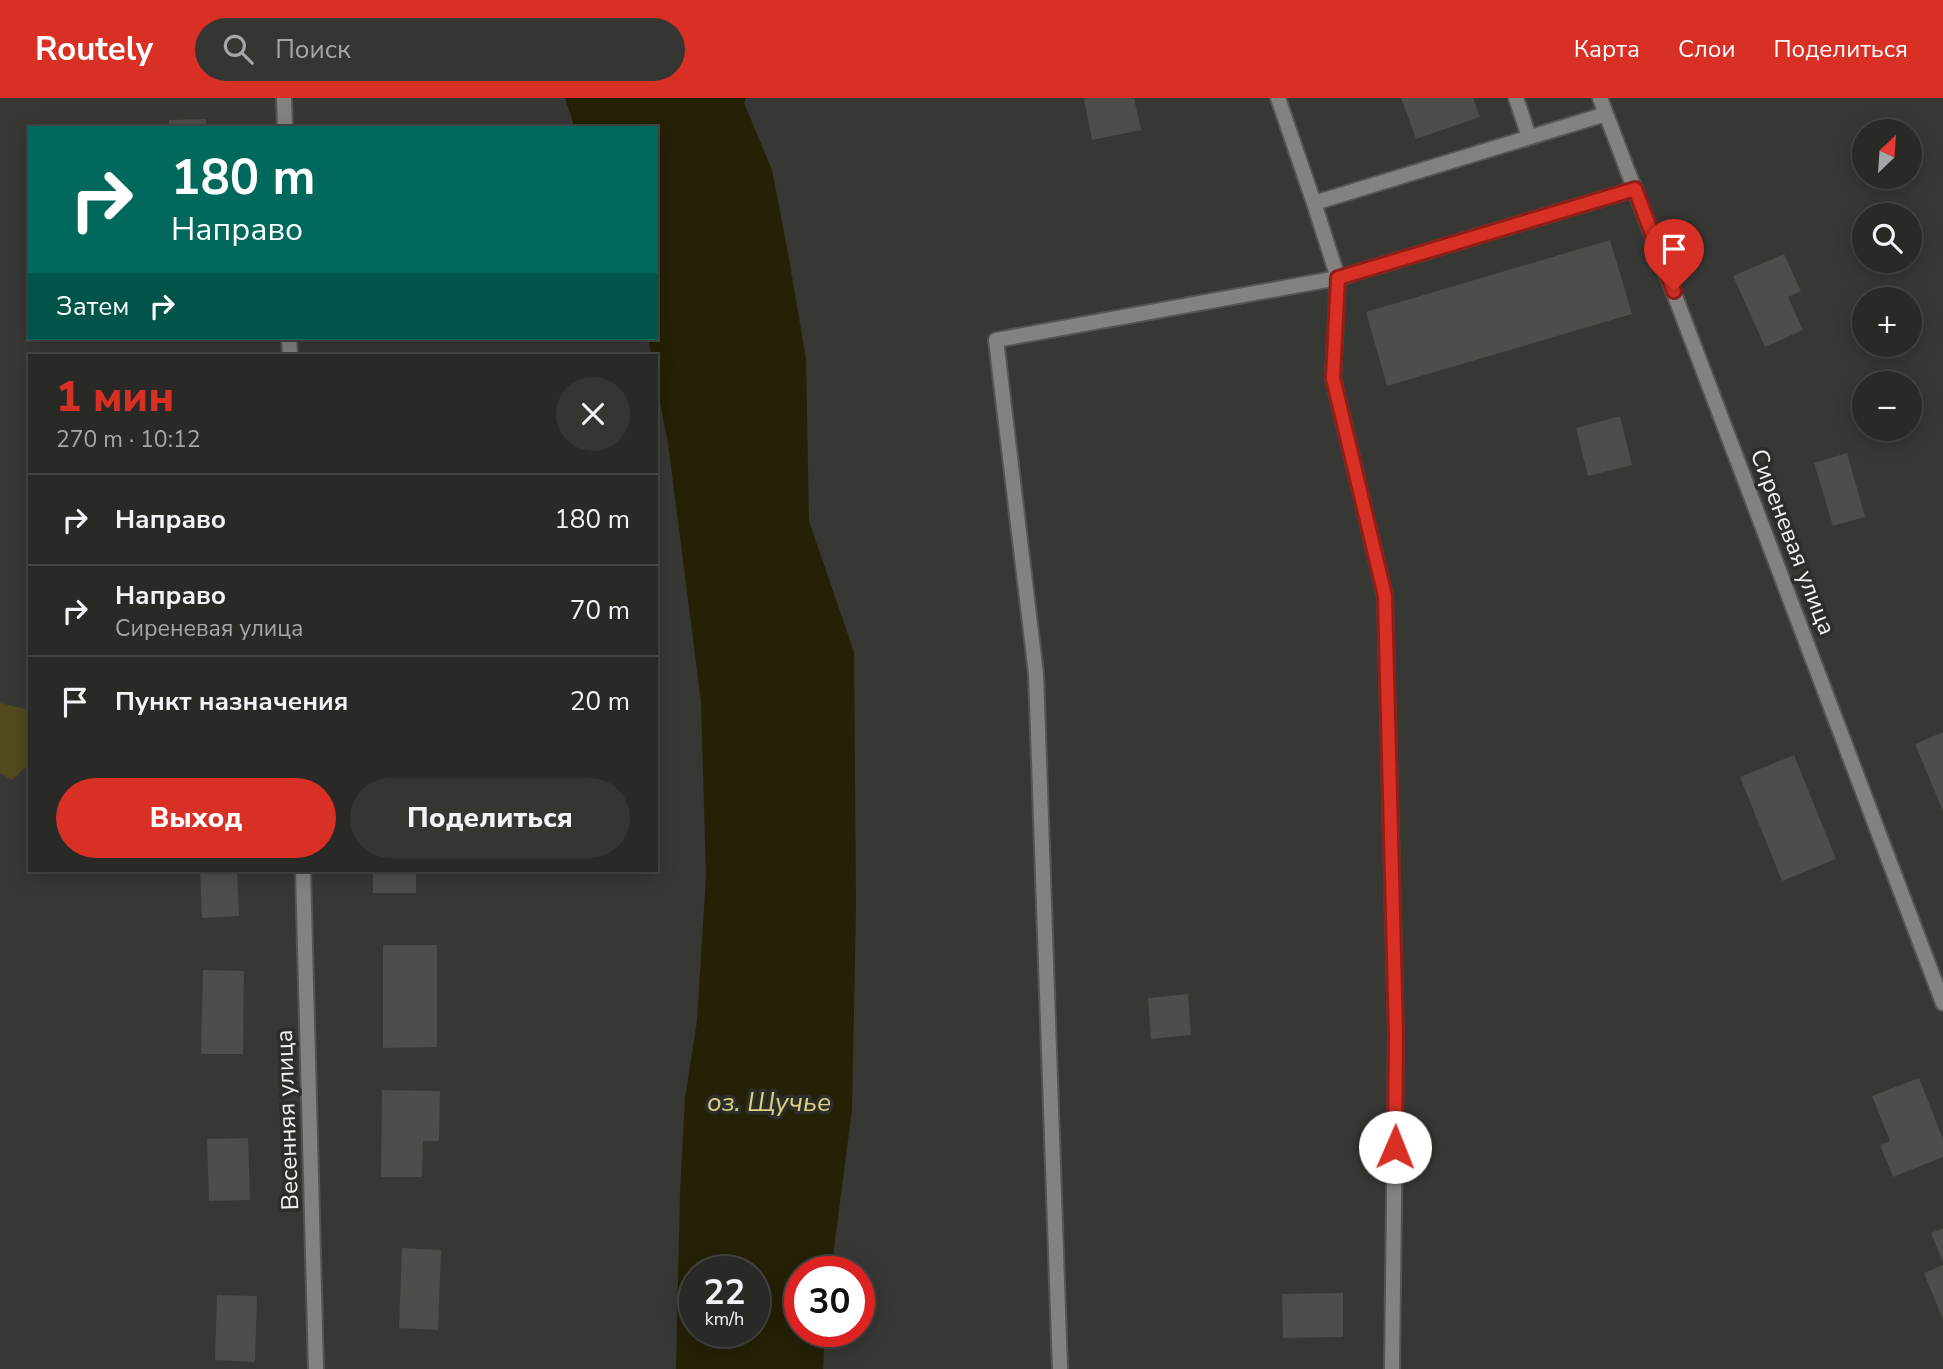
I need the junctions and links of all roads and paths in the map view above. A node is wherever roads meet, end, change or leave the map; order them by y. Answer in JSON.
{"nodes":[{"id":1,"x":284,"y":98,"type":"edge"},
{"id":2,"x":1278,"y":98,"type":"edge"},
{"id":3,"x":1516,"y":98,"type":"edge"},
{"id":4,"x":1600,"y":98,"type":"edge"},
{"id":5,"x":1606,"y":114,"type":"junction"},
{"id":6,"x":285,"y":126,"type":"edge"},
{"id":7,"x":1529,"y":137,"type":"junction"},
{"id":8,"x":1635,"y":189,"type":"junction"},
{"id":9,"x":1314,"y":203,"type":"junction"},
{"id":10,"x":1338,"y":278,"type":"junction"},
{"id":11,"x":303,"y":872,"type":"edge"},
{"id":12,"x":1943,"y":1003,"type":"edge"},
{"id":13,"x":316,"y":1369,"type":"edge"},
{"id":14,"x":1060,"y":1369,"type":"edge"},
{"id":15,"x":1392,"y":1369,"type":"edge"}],
"edges":[{"from":1,"to":6,"type":"street"},
{"from":2,"to":9,"type":"street"},
{"from":3,"to":7,"type":"street"},
{"from":4,"to":5,"type":"street","name":"Сиреневая улица"},
{"from":5,"to":7,"type":"street"},
{"from":5,"to":8,"type":"street","name":"Сиреневая улица"},
{"from":7,"to":9,"type":"street"},
{"from":8,"to":10,"type":"street"},
{"from":8,"to":12,"type":"street","name":"Сиреневая улица"},
{"from":9,"to":10,"type":"street"},
{"from":10,"to":14,"type":"street"},
{"from":10,"to":15,"type":"street"},
{"from":11,"to":13,"type":"street","name":"Весенняя улица"}]}
